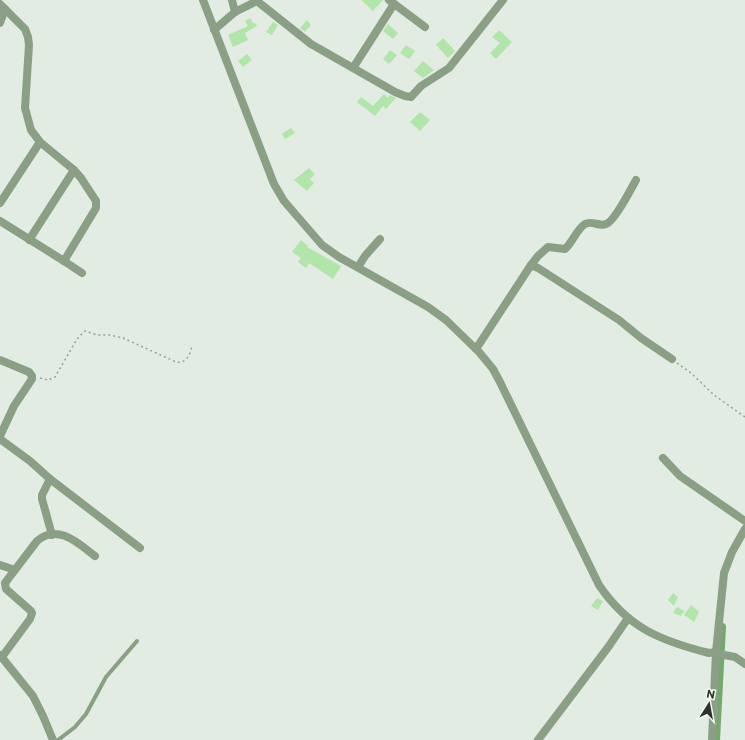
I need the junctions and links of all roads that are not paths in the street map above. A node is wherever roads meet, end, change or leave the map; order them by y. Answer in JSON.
{"nodes":[{"id":1,"x":203,"y":0,"type":"edge"},
{"id":2,"x":232,"y":0,"type":"edge"},
{"id":3,"x":258,"y":0,"type":"edge"},
{"id":4,"x":503,"y":0,"type":"edge"},
{"id":5,"x":391,"y":2,"type":"edge"},
{"id":6,"x":3,"y":7,"type":"edge"},
{"id":7,"x":236,"y":12,"type":"junction"},
{"id":8,"x":0,"y":23,"type":"edge"},
{"id":9,"x":425,"y":27,"type":"dead end"},
{"id":10,"x":214,"y":30,"type":"junction"},
{"id":11,"x":353,"y":68,"type":"junction"},
{"id":12,"x":40,"y":142,"type":"junction"},
{"id":13,"x":74,"y":170,"type":"junction"},
{"id":14,"x":636,"y":180,"type":"dead end"},
{"id":15,"x":0,"y":203,"type":"edge"},
{"id":16,"x":0,"y":222,"type":"edge"},
{"id":17,"x":380,"y":239,"type":"dead end"},
{"id":18,"x":29,"y":240,"type":"junction"},
{"id":19,"x":64,"y":260,"type":"junction"},
{"id":20,"x":531,"y":265,"type":"junction"},
{"id":21,"x":358,"y":267,"type":"junction"},
{"id":22,"x":82,"y":273,"type":"dead end"},
{"id":23,"x":478,"y":346,"type":"junction"},
{"id":24,"x":0,"y":360,"type":"edge"},
{"id":25,"x":672,"y":360,"type":"road end"},
{"id":26,"x":0,"y":438,"type":"edge"},
{"id":27,"x":663,"y":458,"type":"dead end"},
{"id":28,"x":50,"y":479,"type":"junction"},
{"id":29,"x":745,"y":521,"type":"edge"},
{"id":30,"x":745,"y":529,"type":"edge"},
{"id":31,"x":52,"y":535,"type":"junction"},
{"id":32,"x":140,"y":548,"type":"dead end"},
{"id":33,"x":95,"y":556,"type":"dead end"},
{"id":34,"x":0,"y":565,"type":"edge"},
{"id":35,"x":15,"y":570,"type":"junction"},
{"id":36,"x":628,"y":618,"type":"junction"},
{"id":37,"x":138,"y":640,"type":"dead end"},
{"id":38,"x":717,"y":651,"type":"junction"},
{"id":39,"x":1,"y":656,"type":"edge"},
{"id":40,"x":745,"y":664,"type":"edge"},
{"id":41,"x":53,"y":740,"type":"edge"},
{"id":42,"x":58,"y":740,"type":"edge"},
{"id":43,"x":538,"y":740,"type":"edge"},
{"id":44,"x":712,"y":740,"type":"edge"}],
"edges":[{"from":1,"to":10,"type":"street"},
{"from":2,"to":7,"type":"street"},
{"from":3,"to":7,"type":"street"},
{"from":3,"to":11,"type":"street"},
{"from":4,"to":11,"type":"street"},
{"from":5,"to":9,"type":"street"},
{"from":5,"to":11,"type":"street"},
{"from":6,"to":8,"type":"street"},
{"from":6,"to":12,"type":"street"},
{"from":7,"to":10,"type":"street"},
{"from":10,"to":21,"type":"street"},
{"from":12,"to":13,"type":"street"},
{"from":12,"to":15,"type":"street"},
{"from":13,"to":18,"type":"street"},
{"from":13,"to":19,"type":"street"},
{"from":14,"to":20,"type":"street"},
{"from":16,"to":18,"type":"street"},
{"from":17,"to":21,"type":"street"},
{"from":18,"to":19,"type":"street"},
{"from":19,"to":22,"type":"street"},
{"from":20,"to":23,"type":"street"},
{"from":20,"to":25,"type":"street"},
{"from":21,"to":23,"type":"street"},
{"from":23,"to":36,"type":"street"},
{"from":24,"to":26,"type":"street"},
{"from":26,"to":28,"type":"street"},
{"from":27,"to":29,"type":"street"},
{"from":28,"to":31,"type":"street"},
{"from":28,"to":32,"type":"street"},
{"from":30,"to":38,"type":"street"},
{"from":31,"to":33,"type":"street"},
{"from":31,"to":35,"type":"street"},
{"from":34,"to":35,"type":"street"},
{"from":35,"to":39,"type":"street"},
{"from":36,"to":38,"type":"street"},
{"from":36,"to":43,"type":"street"},
{"from":37,"to":42,"type":"lane"},
{"from":38,"to":40,"type":"street"},
{"from":38,"to":44,"type":"street"},
{"from":39,"to":41,"type":"street"}]}
